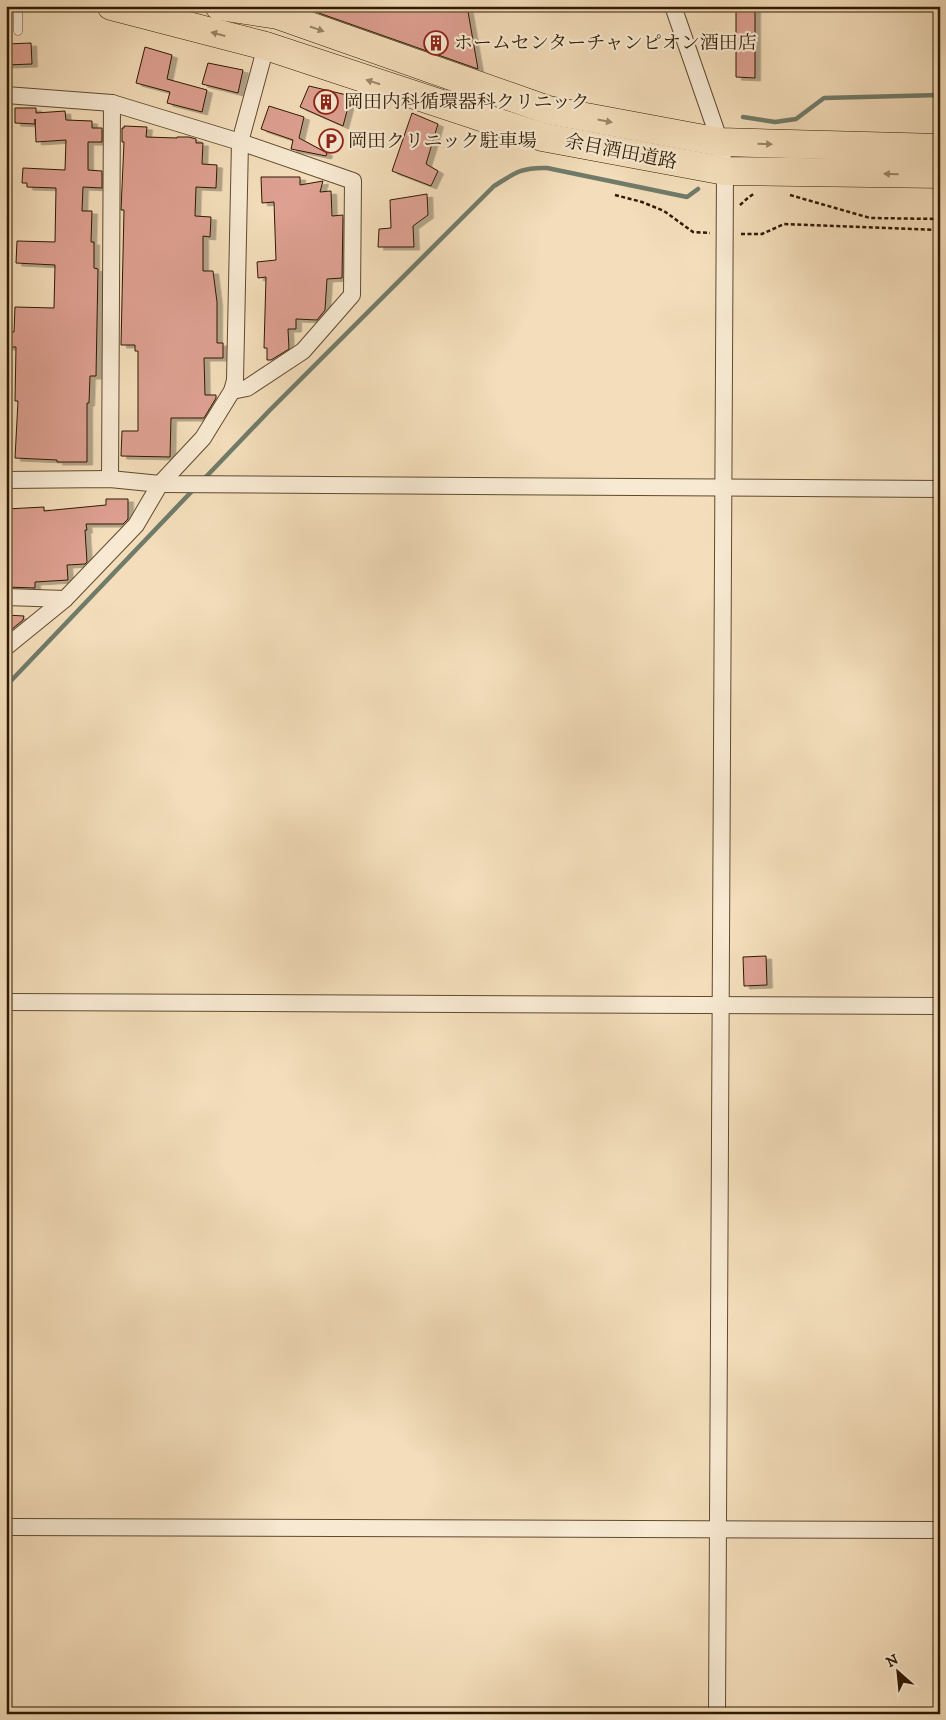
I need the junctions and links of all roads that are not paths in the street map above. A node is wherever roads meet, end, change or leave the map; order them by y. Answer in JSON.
{"nodes":[{"id":1,"x":18,"y":6,"type":"edge"},
{"id":2,"x":111,"y":6,"type":"edge"},
{"id":3,"x":219,"y":6,"type":"edge"},
{"id":4,"x":673,"y":6,"type":"edge"},
{"id":5,"x":279,"y":11,"type":"edge"},
{"id":6,"x":18,"y":31,"type":"dead end"},
{"id":7,"x":266,"y":46,"type":"junction"},
{"id":8,"x":6,"y":95,"type":"edge"},
{"id":9,"x":112,"y":103,"type":"junction"},
{"id":10,"x":240,"y":142,"type":"junction"},
{"id":11,"x":720,"y":142,"type":"junction"},
{"id":12,"x":940,"y":148,"type":"edge"},
{"id":13,"x":725,"y":171,"type":"junction"},
{"id":14,"x":940,"y":174,"type":"edge"},
{"id":15,"x":232,"y":392,"type":"junction"},
{"id":16,"x":110,"y":479,"type":"junction"},
{"id":17,"x":6,"y":480,"type":"edge"},
{"id":18,"x":160,"y":484,"type":"junction"},
{"id":19,"x":723,"y":488,"type":"junction"},
{"id":20,"x":940,"y":489,"type":"edge"},
{"id":21,"x":6,"y":597,"type":"edge"},
{"id":22,"x":65,"y":599,"type":"junction"},
{"id":23,"x":6,"y":648,"type":"edge"},
{"id":24,"x":6,"y":1002,"type":"edge"},
{"id":25,"x":720,"y":1006,"type":"junction"},
{"id":26,"x":940,"y":1006,"type":"edge"},
{"id":27,"x":6,"y":1527,"type":"edge"},
{"id":28,"x":717,"y":1530,"type":"junction"},
{"id":29,"x":940,"y":1530,"type":"edge"},
{"id":30,"x":716,"y":1714,"type":"edge"}],
"edges":[{"from":1,"to":6,"type":"lane"},
{"from":7,"to":2,"type":"highway","name":"余目酒田道路","one_way":true},
{"from":3,"to":5,"type":"highway","name":"余目酒田道路"},
{"from":4,"to":11,"type":"street"},
{"from":5,"to":11,"type":"highway","name":"余目酒田道路","one_way":true},
{"from":7,"to":10,"type":"street"},
{"from":13,"to":7,"type":"highway","name":"余目酒田道路","one_way":true},
{"from":8,"to":9,"type":"street"},
{"from":9,"to":10,"type":"street"},
{"from":9,"to":16,"type":"street"},
{"from":10,"to":15,"type":"street"},
{"from":10,"to":15,"type":"street"},
{"from":11,"to":12,"type":"highway","name":"余目酒田道路","one_way":true},
{"from":11,"to":13,"type":"street"},
{"from":14,"to":13,"type":"highway","name":"余目酒田道路","one_way":true},
{"from":13,"to":19,"type":"street"},
{"from":15,"to":18,"type":"street"},
{"from":16,"to":17,"type":"street"},
{"from":16,"to":18,"type":"street"},
{"from":18,"to":19,"type":"street"},
{"from":18,"to":22,"type":"street"},
{"from":19,"to":20,"type":"street"},
{"from":19,"to":25,"type":"street"},
{"from":21,"to":22,"type":"street"},
{"from":22,"to":23,"type":"street"},
{"from":24,"to":25,"type":"street"},
{"from":25,"to":26,"type":"street"},
{"from":25,"to":28,"type":"street"},
{"from":27,"to":28,"type":"street"},
{"from":28,"to":29,"type":"street"},
{"from":28,"to":30,"type":"street"}]}
